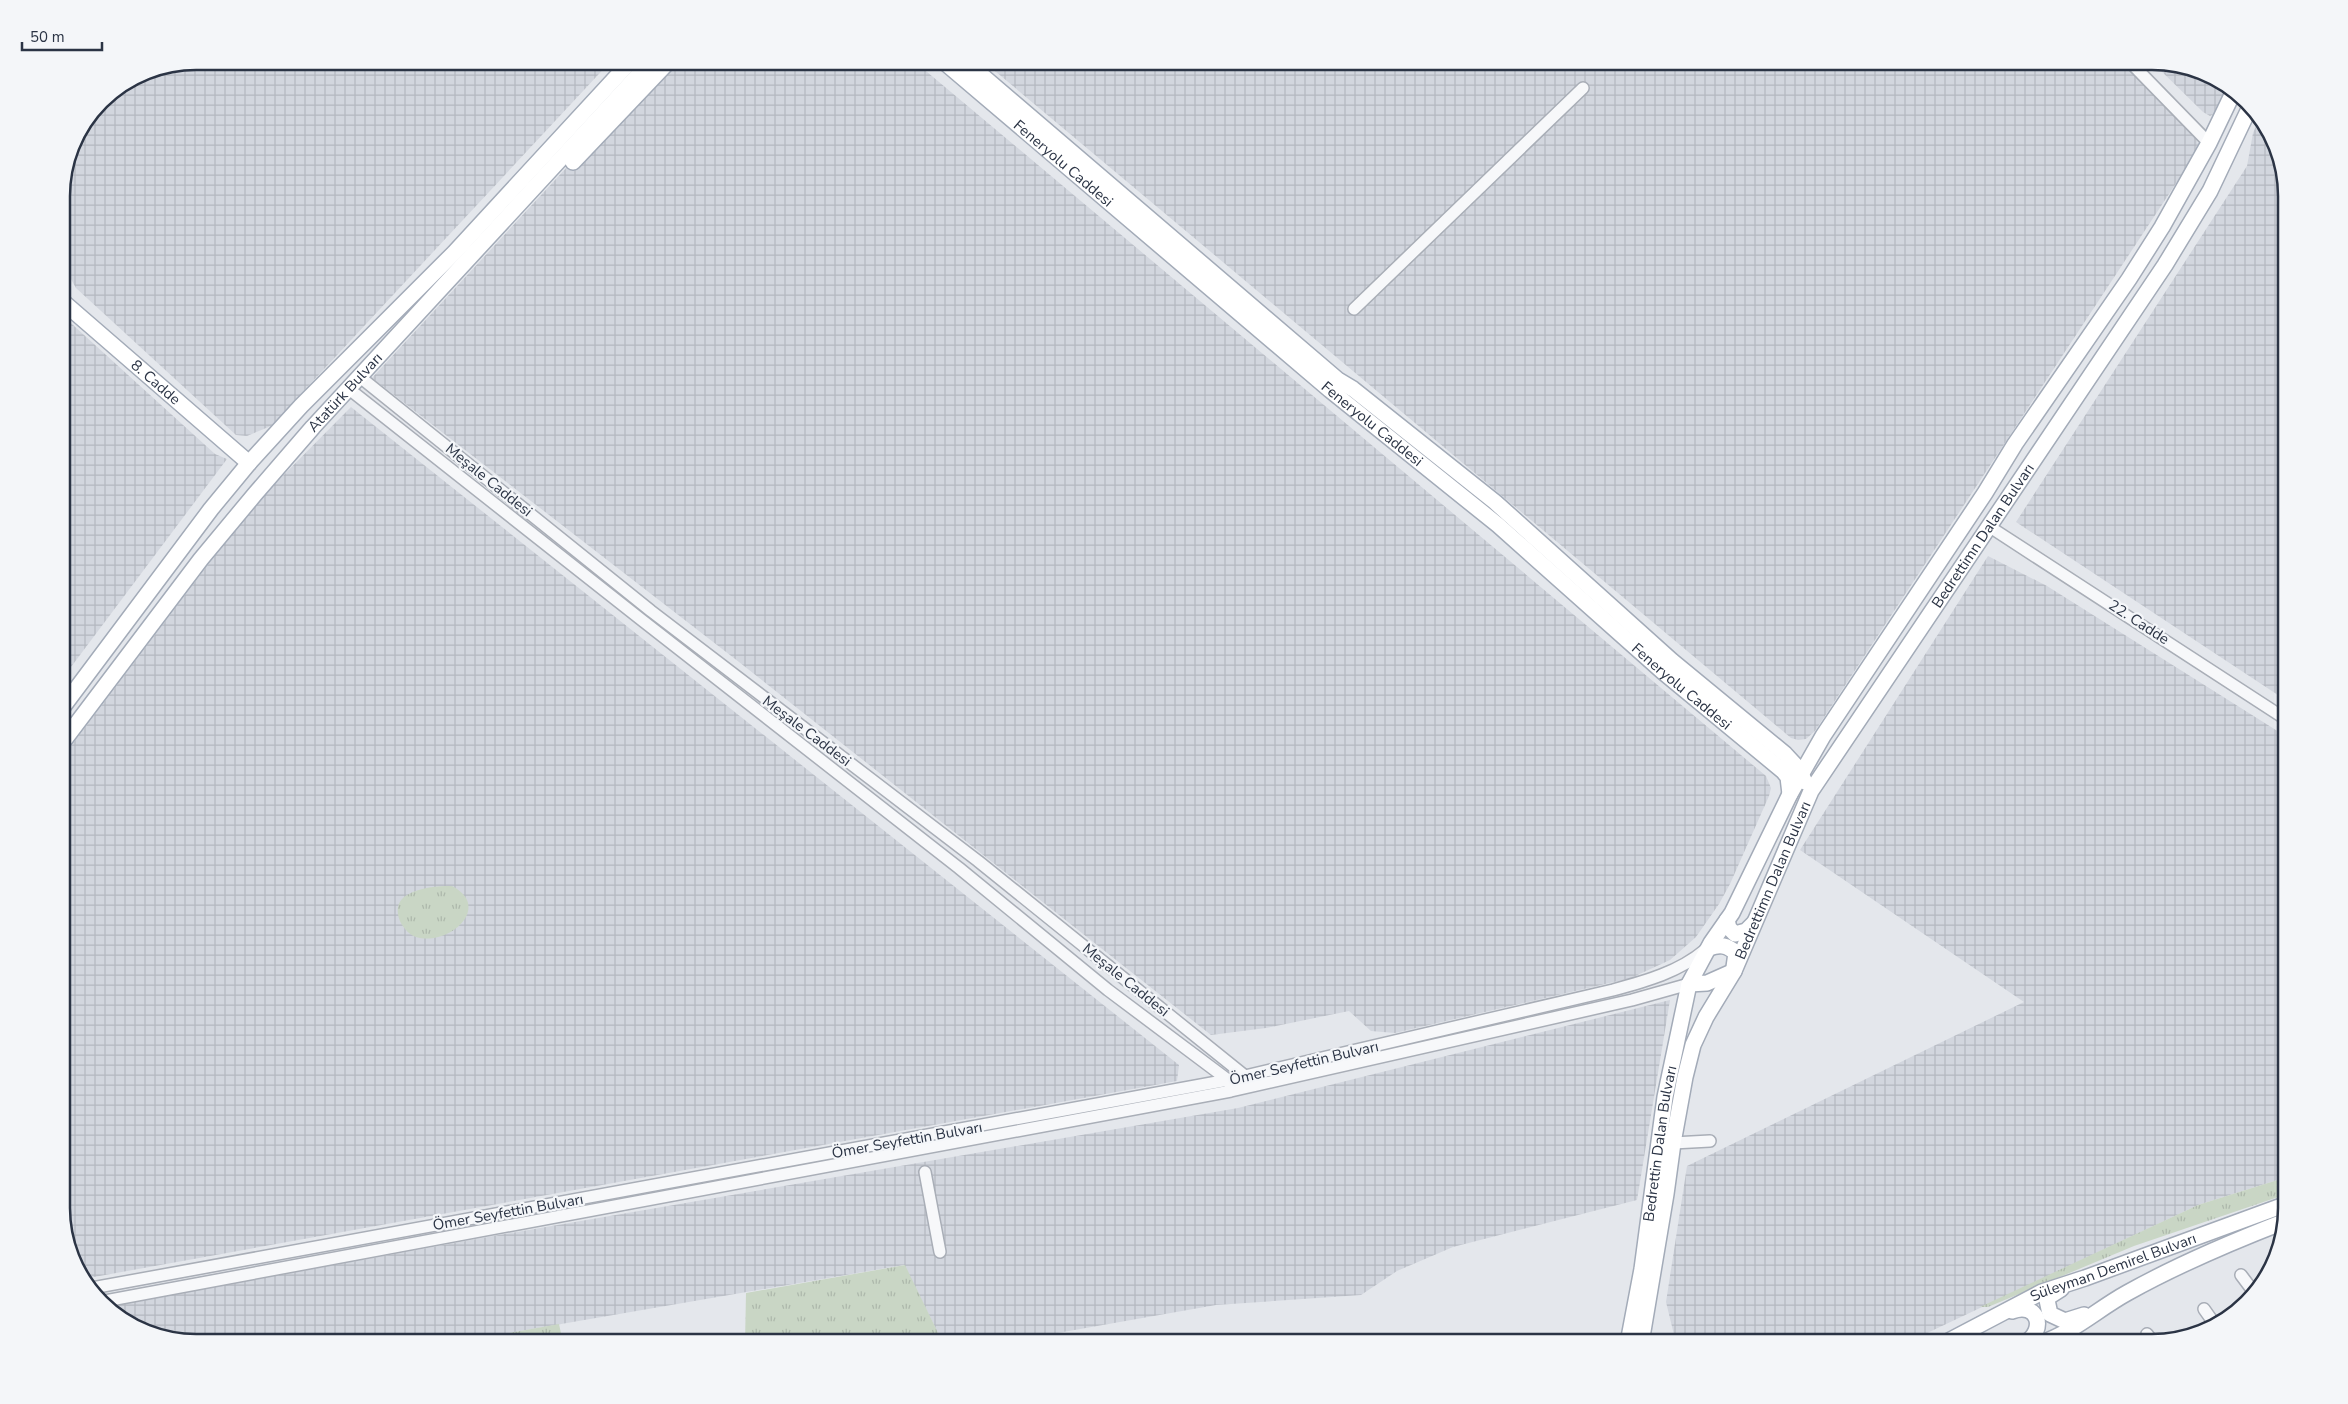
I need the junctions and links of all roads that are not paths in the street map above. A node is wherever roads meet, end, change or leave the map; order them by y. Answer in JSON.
{"nodes":[{"id":1,"x":611,"y":70,"type":"edge"},
{"id":2,"x":624,"y":70,"type":"edge"},
{"id":3,"x":642,"y":70,"type":"edge"},
{"id":4,"x":659,"y":70,"type":"edge"},
{"id":5,"x":955,"y":70,"type":"edge"},
{"id":6,"x":978,"y":70,"type":"edge"},
{"id":7,"x":2138,"y":70,"type":"edge"},
{"id":8,"x":1583,"y":88,"type":"dead end"},
{"id":9,"x":2231,"y":98,"type":"edge"},
{"id":10,"x":2247,"y":113,"type":"edge"},
{"id":11,"x":2209,"y":143,"type":"junction"},
{"id":12,"x":494,"y":233,"type":"junction"},
{"id":13,"x":454,"y":253,"type":"junction"},
{"id":14,"x":70,"y":308,"type":"edge"},
{"id":15,"x":1354,"y":309,"type":"dead end"},
{"id":16,"x":346,"y":361,"type":"junction"},
{"id":17,"x":360,"y":377,"type":"junction"},
{"id":18,"x":349,"y":389,"type":"junction"},
{"id":19,"x":249,"y":463,"type":"junction"},
{"id":20,"x":1990,"y":527,"type":"junction"},
{"id":21,"x":70,"y":697,"type":"edge"},
{"id":22,"x":2278,"y":714,"type":"edge"},
{"id":23,"x":70,"y":732,"type":"edge"},
{"id":24,"x":1823,"y":736,"type":"junction"},
{"id":25,"x":1783,"y":752,"type":"junction"},
{"id":26,"x":1802,"y":775,"type":"junction"},
{"id":27,"x":1811,"y":791,"type":"junction"},
{"id":28,"x":1790,"y":794,"type":"junction"},
{"id":29,"x":1727,"y":920,"type":"junction"},
{"id":30,"x":1754,"y":923,"type":"junction"},
{"id":31,"x":1708,"y":948,"type":"junction"},
{"id":32,"x":1734,"y":971,"type":"junction"},
{"id":33,"x":1689,"y":984,"type":"junction"},
{"id":34,"x":1245,"y":1076,"type":"junction"},
{"id":35,"x":1230,"y":1086,"type":"junction"},
{"id":36,"x":1250,"y":1087,"type":"junction"},
{"id":37,"x":1710,"y":1141,"type":"dead end"},
{"id":38,"x":1673,"y":1143,"type":"junction"},
{"id":39,"x":925,"y":1172,"type":"dead end"},
{"id":40,"x":2278,"y":1207,"type":"edge"},
{"id":41,"x":2277,"y":1224,"type":"edge"},
{"id":42,"x":940,"y":1252,"type":"dead end"},
{"id":43,"x":204,"y":1268,"type":"junction"},
{"id":44,"x":2241,"y":1275,"type":"dead end"},
{"id":45,"x":2085,"y":1278,"type":"junction"},
{"id":46,"x":206,"y":1284,"type":"junction"},
{"id":47,"x":98,"y":1287,"type":"edge"},
{"id":48,"x":2250,"y":1287,"type":"edge"},
{"id":49,"x":110,"y":1300,"type":"edge"},
{"id":50,"x":2204,"y":1308,"type":"dead end"},
{"id":51,"x":2098,"y":1310,"type":"junction"},
{"id":52,"x":1994,"y":1318,"type":"junction"},
{"id":53,"x":2211,"y":1319,"type":"edge"},
{"id":54,"x":1630,"y":1334,"type":"edge"},
{"id":55,"x":1642,"y":1334,"type":"edge"},
{"id":56,"x":1963,"y":1334,"type":"edge"},
{"id":57,"x":2035,"y":1334,"type":"edge"},
{"id":58,"x":2060,"y":1334,"type":"edge"}],
"edges":[{"from":1,"to":13,"type":"main road"},
{"from":2,"to":13,"type":"main road","name":"Atatürk Bulvarı"},
{"from":3,"to":12,"type":"main road","name":"Atatürk Bulvarı"},
{"from":4,"to":12,"type":"main road"},
{"from":5,"to":28,"type":"main road","name":"Feneryolu Caddesi"},
{"from":6,"to":25,"type":"main road","name":"Feneryolu Caddesi"},
{"from":7,"to":11,"type":"street"},
{"from":8,"to":15,"type":"street"},
{"from":9,"to":11,"type":"main road","name":"Bedrettimn Dalan Bulvarı"},
{"from":10,"to":20,"type":"main road","name":"Bedrettimn Dalan Bulvarı"},
{"from":11,"to":24,"type":"main road","name":"Bedrettimn Dalan Bulvarı"},
{"from":12,"to":17,"type":"main road","name":"Atatürk Bulvarı"},
{"from":13,"to":16,"type":"main road","name":"Atatürk Bulvarı"},
{"from":14,"to":19,"type":"main road","name":"8. Cadde"},
{"from":16,"to":18,"type":"main road"},
{"from":16,"to":19,"type":"main road","name":"Atatürk Bulvarı"},
{"from":17,"to":18,"type":"main road","name":"Atatürk Bulvarı"},
{"from":17,"to":34,"type":"street","name":"Meşale Caddesi"},
{"from":18,"to":23,"type":"main road","name":"Atatürk Bulvarı"},
{"from":18,"to":35,"type":"street","name":"Meşale Caddesi"},
{"from":19,"to":21,"type":"main road","name":"Atatürk Bulvarı"},
{"from":20,"to":22,"type":"street","name":"22. Cadde"},
{"from":20,"to":27,"type":"main road","name":"Bedrettimn Dalan Bulvarı"},
{"from":24,"to":25,"type":"main road"},
{"from":24,"to":26,"type":"main road","name":"Bedrettimn Dalan Bulvarı"},
{"from":25,"to":26,"type":"main road","name":"Feneryolu Caddesi"},
{"from":26,"to":27,"type":"main road","name":"Feneryolu Caddesi"},
{"from":26,"to":28,"type":"main road","name":"Bedrettimn Dalan Bulvarı"},
{"from":27,"to":30,"type":"main road","name":"Bedrettimn Dalan Bulvarı"},
{"from":28,"to":29,"type":"main road","name":"Bedrettimn Dalan Bulvarı"},
{"from":29,"to":30,"type":"main road"},
{"from":29,"to":31,"type":"main road","name":"Bedrettimn Dalan Bulvarı"},
{"from":30,"to":32,"type":"main road","name":"Bedrettimn Dalan Bulvarı"},
{"from":31,"to":32,"type":"main road"},
{"from":31,"to":33,"type":"main road","name":"Bedrettin Dalan Bulvarı"},
{"from":31,"to":34,"type":"street","name":"Ömer Seyfettin Bulvarı"},
{"from":32,"to":33,"type":"main road"},
{"from":32,"to":38,"type":"main road","name":"Bedrettin Dalan Bulvarı"},
{"from":33,"to":36,"type":"street","name":"Ömer Seyfettin Bulvarı"},
{"from":33,"to":54,"type":"main road","name":"Bedrettin Dalan Bulvarı"},
{"from":34,"to":35,"type":"street","name":"Ömer Seyfettin Bulvarı"},
{"from":34,"to":36,"type":"street","name":"Meşale Caddesi"},
{"from":35,"to":36,"type":"street","name":"Ömer Seyfettin Bulvarı"},
{"from":35,"to":43,"type":"street","name":"Ömer Seyfettin Bulvarı"},
{"from":35,"to":46,"type":"street","name":"Ömer Seyfettin Bulvarı"},
{"from":37,"to":38,"type":"street"},
{"from":38,"to":55,"type":"main road","name":"Bedrettin Dalan Bulvarı"},
{"from":39,"to":42,"type":"street"},
{"from":40,"to":45,"type":"main road","name":"Süleyman Demirel Bulvarı"},
{"from":41,"to":51,"type":"main road","name":"Süleyman Demirel Bulvarı"},
{"from":43,"to":46,"type":"street"},
{"from":43,"to":47,"type":"street","name":"Ömer Seyfettin Bulvarı"},
{"from":44,"to":48,"type":"street"},
{"from":45,"to":51,"type":"main road"},
{"from":45,"to":52,"type":"main road","name":"Süleyman Demirel Bulvarı"},
{"from":46,"to":49,"type":"street","name":"Ömer Seyfettin Bulvarı"},
{"from":50,"to":53,"type":"street"},
{"from":51,"to":58,"type":"main road","name":"Süleyman Demirel Bulvarı"},
{"from":52,"to":56,"type":"main road","name":"Süleyman Demirel Bulvarı"},
{"from":52,"to":57,"type":"main road"}]}
